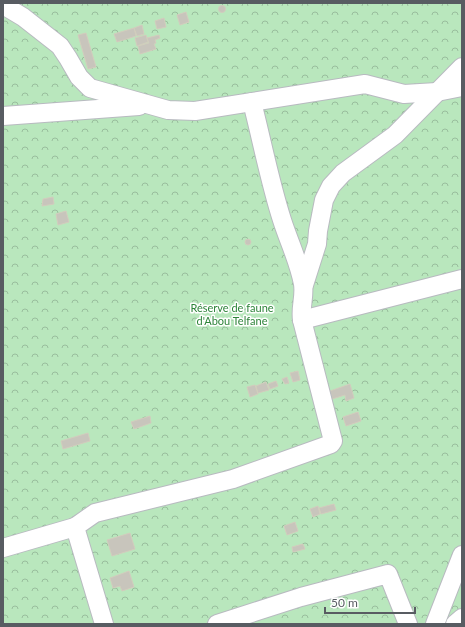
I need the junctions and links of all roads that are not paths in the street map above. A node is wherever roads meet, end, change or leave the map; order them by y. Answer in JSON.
{"nodes":[{"id":1,"x":3,"y":5,"type":"edge"},
{"id":2,"x":462,"y":67,"type":"edge"},
{"id":3,"x":462,"y":87,"type":"edge"},
{"id":4,"x":437,"y":92,"type":"junction"},
{"id":5,"x":252,"y":102,"type":"junction"},
{"id":6,"x":152,"y":105,"type":"junction"},
{"id":7,"x":3,"y":116,"type":"edge"},
{"id":8,"x":462,"y":279,"type":"edge"},
{"id":9,"x":303,"y":286,"type":"junction"},
{"id":10,"x":302,"y":320,"type":"junction"},
{"id":11,"x":75,"y":527,"type":"junction"},
{"id":12,"x":3,"y":548,"type":"edge"},
{"id":13,"x":462,"y":555,"type":"edge"},
{"id":14,"x":462,"y":618,"type":"edge"},
{"id":15,"x":104,"y":624,"type":"edge"},
{"id":16,"x":217,"y":624,"type":"edge"},
{"id":17,"x":408,"y":624,"type":"edge"},
{"id":18,"x":435,"y":624,"type":"edge"},
{"id":19,"x":455,"y":624,"type":"edge"}],
"edges":[{"from":1,"to":6,"type":"street"},
{"from":2,"to":4,"type":"street"},
{"from":3,"to":4,"type":"street"},
{"from":4,"to":5,"type":"street"},
{"from":4,"to":9,"type":"street"},
{"from":5,"to":6,"type":"street"},
{"from":5,"to":9,"type":"street"},
{"from":6,"to":7,"type":"street"},
{"from":8,"to":10,"type":"street"},
{"from":9,"to":10,"type":"street"},
{"from":10,"to":11,"type":"street"},
{"from":11,"to":12,"type":"street"},
{"from":11,"to":15,"type":"street"},
{"from":13,"to":18,"type":"street"},
{"from":14,"to":19,"type":"street"},
{"from":16,"to":17,"type":"street"}]}
